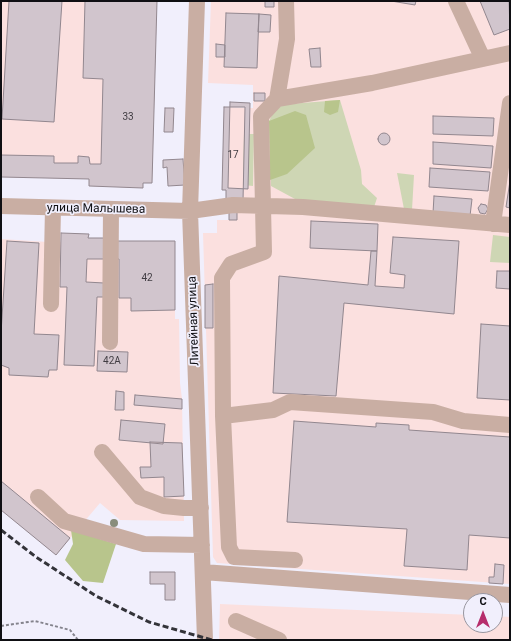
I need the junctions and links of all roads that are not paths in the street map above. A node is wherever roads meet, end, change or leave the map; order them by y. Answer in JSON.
{"nodes":[{"id":1,"x":197,"y":1,"type":"edge"},
{"id":2,"x":286,"y":1,"type":"edge"},
{"id":3,"x":456,"y":1,"type":"edge"},
{"id":4,"x":510,"y":52,"type":"edge"},
{"id":5,"x":483,"y":58,"type":"junction"},
{"id":6,"x":277,"y":99,"type":"junction"},
{"id":7,"x":510,"y":102,"type":"edge"},
{"id":8,"x":1,"y":206,"type":"edge"},
{"id":9,"x":263,"y":206,"type":"junction"},
{"id":10,"x":53,"y":208,"type":"junction"},
{"id":11,"x":111,"y":209,"type":"junction"},
{"id":12,"x":190,"y":211,"type":"junction"},
{"id":13,"x":493,"y":224,"type":"junction"},
{"id":14,"x":510,"y":226,"type":"edge"},
{"id":15,"x":51,"y":304,"type":"dead end"},
{"id":16,"x":110,"y":342,"type":"dead end"},
{"id":17,"x":223,"y":416,"type":"junction"},
{"id":18,"x":510,"y":425,"type":"edge"},
{"id":19,"x":102,"y":452,"type":"dead end"},
{"id":20,"x":38,"y":497,"type":"dead end"},
{"id":21,"x":201,"y":508,"type":"junction"},
{"id":22,"x":202,"y":544,"type":"junction"},
{"id":23,"x":294,"y":560,"type":"dead end"},
{"id":24,"x":203,"y":572,"type":"junction"},
{"id":25,"x":510,"y":595,"type":"edge"},
{"id":26,"x":236,"y":622,"type":"dead end"},
{"id":27,"x":205,"y":640,"type":"edge"},
{"id":28,"x":279,"y":640,"type":"edge"}],
"edges":[{"from":1,"to":12,"type":"street","name":"Литейная улица"},
{"from":2,"to":6,"type":"street"},
{"from":3,"to":5,"type":"street"},
{"from":4,"to":5,"type":"street"},
{"from":5,"to":6,"type":"street"},
{"from":6,"to":9,"type":"street"},
{"from":7,"to":13,"type":"street"},
{"from":8,"to":10,"type":"street","name":"улица Малышева"},
{"from":9,"to":12,"type":"street","name":"улица Малышева"},
{"from":9,"to":13,"type":"street","name":"улица Малышева"},
{"from":9,"to":17,"type":"street"},
{"from":10,"to":11,"type":"street","name":"улица Малышева"},
{"from":10,"to":15,"type":"street"},
{"from":11,"to":12,"type":"street","name":"улица Малышева"},
{"from":11,"to":16,"type":"street"},
{"from":12,"to":21,"type":"street","name":"Литейная улица"},
{"from":13,"to":14,"type":"street","name":"улица Малышева"},
{"from":17,"to":18,"type":"street"},
{"from":17,"to":23,"type":"street"},
{"from":19,"to":21,"type":"street"},
{"from":20,"to":22,"type":"street"},
{"from":21,"to":22,"type":"street","name":"Литейная улица"},
{"from":22,"to":24,"type":"street","name":"Литейная улица"},
{"from":24,"to":25,"type":"street"},
{"from":24,"to":27,"type":"street","name":"Литейная улица"},
{"from":26,"to":28,"type":"street"}]}
